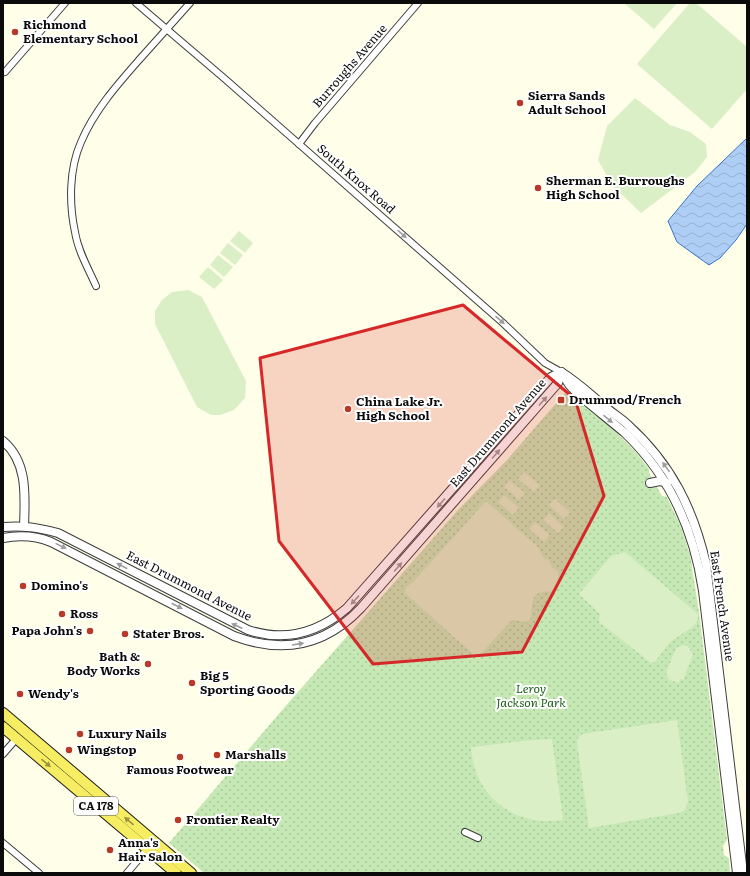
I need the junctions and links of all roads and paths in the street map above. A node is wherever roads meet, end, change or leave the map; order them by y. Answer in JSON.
{"nodes":[{"id":1,"x":65,"y":3,"type":"edge"},
{"id":2,"x":136,"y":3,"type":"edge"},
{"id":3,"x":190,"y":3,"type":"edge"},
{"id":4,"x":418,"y":3,"type":"edge"},
{"id":5,"x":167,"y":29,"type":"junction"},
{"id":6,"x":5,"y":72,"type":"dead end"},
{"id":7,"x":299,"y":144,"type":"junction"},
{"id":8,"x":96,"y":286,"type":"dead end"},
{"id":9,"x":561,"y":372,"type":"junction"},
{"id":10,"x":3,"y":440,"type":"edge"},
{"id":11,"x":665,"y":482,"type":"junction"},
{"id":12,"x":650,"y":483,"type":"dead end"},
{"id":13,"x":24,"y":526,"type":"junction"},
{"id":14,"x":3,"y":527,"type":"edge"},
{"id":15,"x":24,"y":536,"type":"junction"},
{"id":16,"x":3,"y":538,"type":"edge"},
{"id":17,"x":702,"y":544,"type":"junction"},
{"id":18,"x":3,"y":713,"type":"edge"},
{"id":19,"x":3,"y":727,"type":"edge"},
{"id":20,"x":17,"y":738,"type":"junction"},
{"id":21,"x":3,"y":754,"type":"edge"},
{"id":22,"x":465,"y":832,"type":"dead end"},
{"id":23,"x":478,"y":838,"type":"dead end"},
{"id":24,"x":3,"y":843,"type":"edge"},
{"id":25,"x":150,"y":845,"type":"junction"},
{"id":26,"x":740,"y":848,"type":"edge"},
{"id":27,"x":39,"y":873,"type":"edge"},
{"id":28,"x":127,"y":873,"type":"edge"},
{"id":29,"x":176,"y":873,"type":"edge"},
{"id":30,"x":191,"y":873,"type":"edge"},
{"id":31,"x":737,"y":873,"type":"edge"},
{"id":32,"x":743,"y":873,"type":"edge"}],
"edges":[{"from":1,"to":6,"type":"street"},
{"from":2,"to":5,"type":"street","name":"South Knox Road"},
{"from":3,"to":5,"type":"street"},
{"from":4,"to":7,"type":"street","name":"Burroughs Avenue"},
{"from":5,"to":7,"type":"street","name":"South Knox Road"},
{"from":5,"to":8,"type":"street"},
{"from":7,"to":9,"type":"street","name":"South Knox Road","one_way":true},
{"from":9,"to":11,"type":"street","name":"East French Avenue","one_way":true},
{"from":9,"to":13,"type":"street","name":"East Drummond Avenue","one_way":true},
{"from":15,"to":9,"type":"street","name":"East Drummond Avenue","one_way":true},
{"from":17,"to":9,"type":"street","name":"East French Avenue","one_way":true},
{"from":10,"to":13,"type":"street"},
{"from":11,"to":12,"type":"street"},
{"from":11,"to":17,"type":"street"},
{"from":11,"to":26,"type":"street","name":"East French Avenue"},
{"from":13,"to":14,"type":"street","name":"East Drummond Avenue"},
{"from":13,"to":15,"type":"street"},
{"from":15,"to":16,"type":"street","name":"East Drummond Avenue"},
{"from":17,"to":26,"type":"street","name":"East French Avenue"},
{"from":25,"to":18,"type":"main road","number":"CA 178","one_way":true},
{"from":19,"to":20,"type":"main road","number":"CA 178"},
{"from":20,"to":21,"type":"street"},
{"from":20,"to":25,"type":"main road","number":"CA 178","one_way":true},
{"from":22,"to":23,"type":"street"},
{"from":24,"to":27,"type":"street"},
{"from":25,"to":28,"type":"street"},
{"from":25,"to":29,"type":"main road","number":"CA 178"},
{"from":25,"to":30,"type":"main road","number":"CA 178"},
{"from":26,"to":31,"type":"street","name":"East French Avenue"},
{"from":26,"to":32,"type":"street","name":"East French Avenue"}]}
